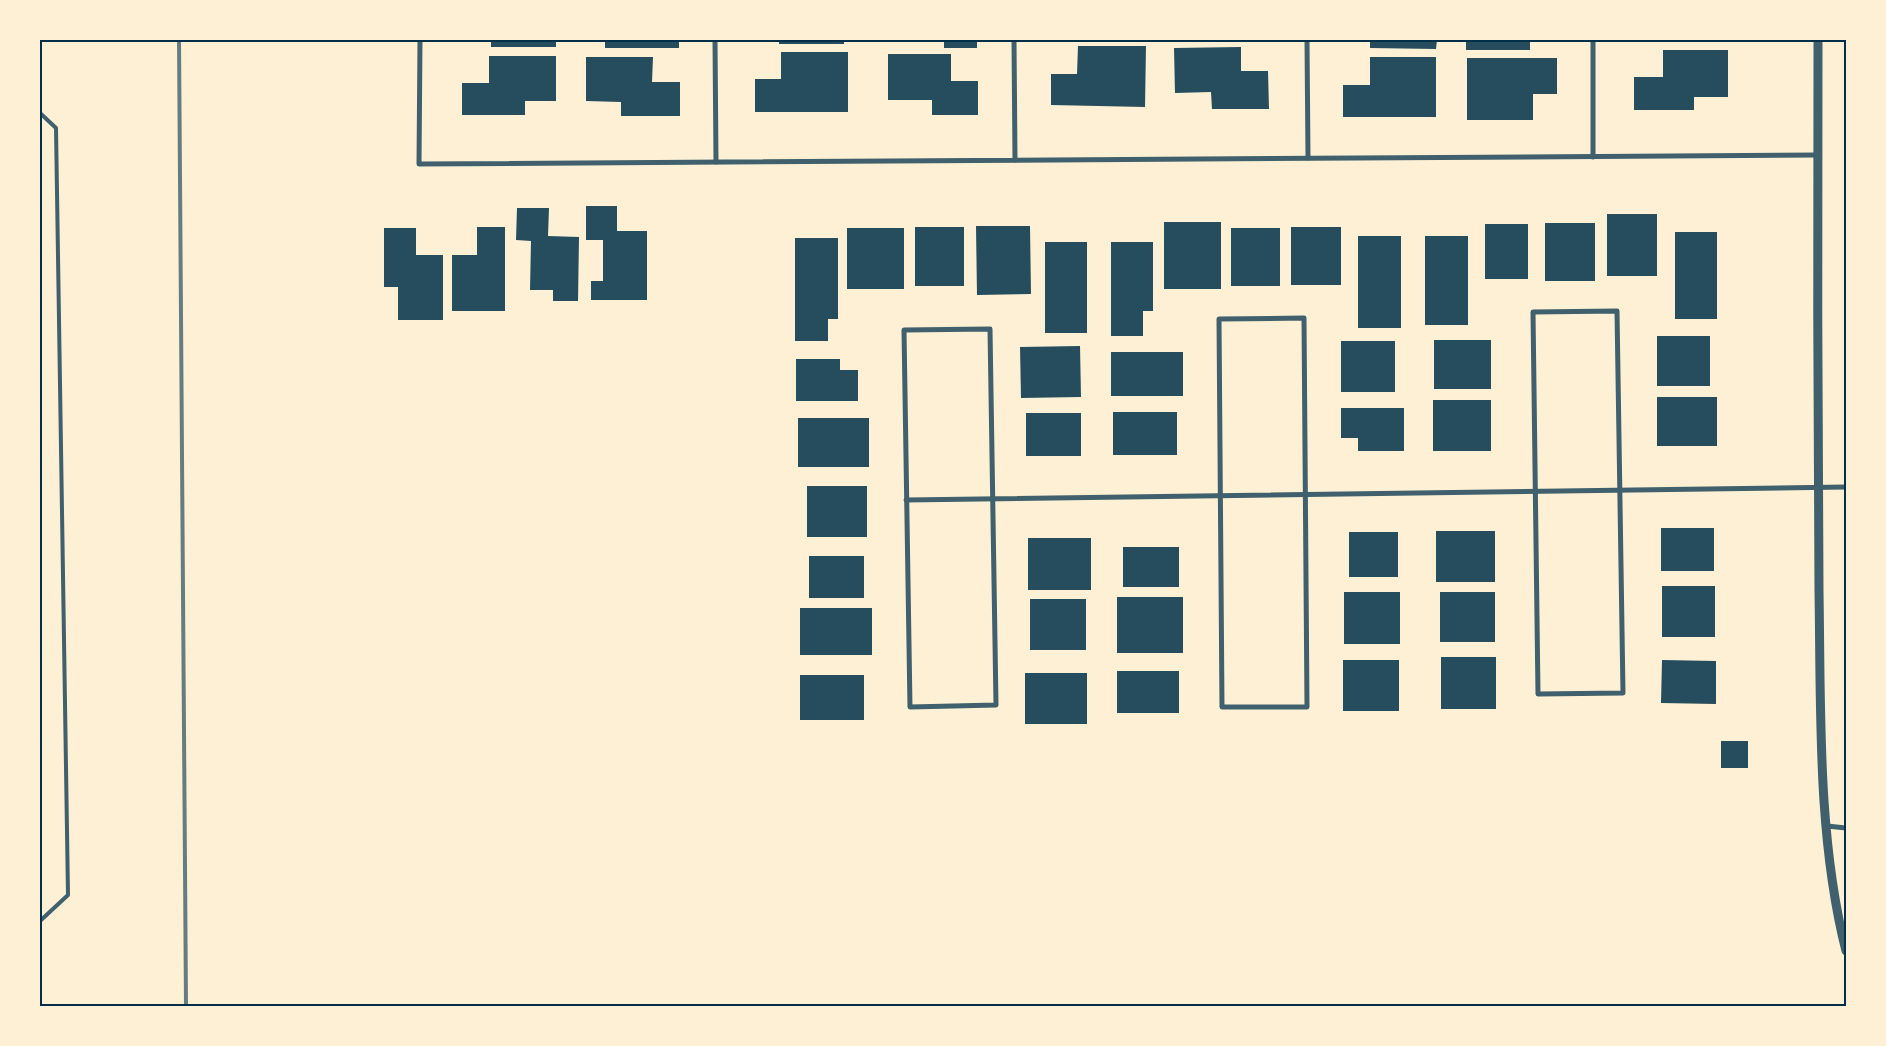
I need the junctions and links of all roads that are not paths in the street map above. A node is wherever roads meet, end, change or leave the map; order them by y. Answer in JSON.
{"nodes":[{"id":1,"x":420,"y":40,"type":"edge"},
{"id":2,"x":715,"y":40,"type":"edge"},
{"id":3,"x":1014,"y":40,"type":"edge"},
{"id":4,"x":1307,"y":40,"type":"edge"},
{"id":5,"x":1593,"y":40,"type":"edge"},
{"id":6,"x":1818,"y":40,"type":"edge"},
{"id":7,"x":40,"y":113,"type":"edge"},
{"id":8,"x":1818,"y":155,"type":"junction"},
{"id":9,"x":1593,"y":157,"type":"junction"},
{"id":10,"x":1308,"y":158,"type":"junction"},
{"id":11,"x":1015,"y":160,"type":"junction"},
{"id":12,"x":716,"y":162,"type":"junction"},
{"id":13,"x":1818,"y":487,"type":"junction"},
{"id":14,"x":1846,"y":487,"type":"edge"},
{"id":15,"x":1620,"y":490,"type":"junction"},
{"id":16,"x":1536,"y":492,"type":"junction"},
{"id":17,"x":1305,"y":495,"type":"junction"},
{"id":18,"x":1221,"y":496,"type":"junction"},
{"id":19,"x":906,"y":500,"type":"junction"},
{"id":20,"x":993,"y":500,"type":"junction"},
{"id":21,"x":1828,"y":826,"type":"junction"},
{"id":22,"x":1846,"y":828,"type":"edge"},
{"id":23,"x":40,"y":921,"type":"edge"},
{"id":24,"x":1846,"y":951,"type":"edge"}],
"edges":[{"from":1,"to":12,"type":"street"},
{"from":2,"to":12,"type":"street"},
{"from":3,"to":11,"type":"street"},
{"from":4,"to":10,"type":"street"},
{"from":5,"to":9,"type":"street"},
{"from":6,"to":8,"type":"street"},
{"from":7,"to":23,"type":"lane"},
{"from":8,"to":9,"type":"street"},
{"from":8,"to":13,"type":"street"},
{"from":9,"to":10,"type":"street"},
{"from":10,"to":11,"type":"street"},
{"from":11,"to":12,"type":"street"},
{"from":13,"to":14,"type":"street"},
{"from":13,"to":15,"type":"street"},
{"from":13,"to":21,"type":"street"},
{"from":15,"to":16,"type":"street"},
{"from":15,"to":16,"type":"street"},
{"from":15,"to":16,"type":"street"},
{"from":16,"to":17,"type":"street"},
{"from":17,"to":18,"type":"street"},
{"from":17,"to":18,"type":"street"},
{"from":17,"to":18,"type":"street"},
{"from":18,"to":20,"type":"street"},
{"from":19,"to":20,"type":"street"},
{"from":19,"to":20,"type":"street"},
{"from":19,"to":20,"type":"street"},
{"from":21,"to":22,"type":"street"},
{"from":21,"to":24,"type":"street"}]}
